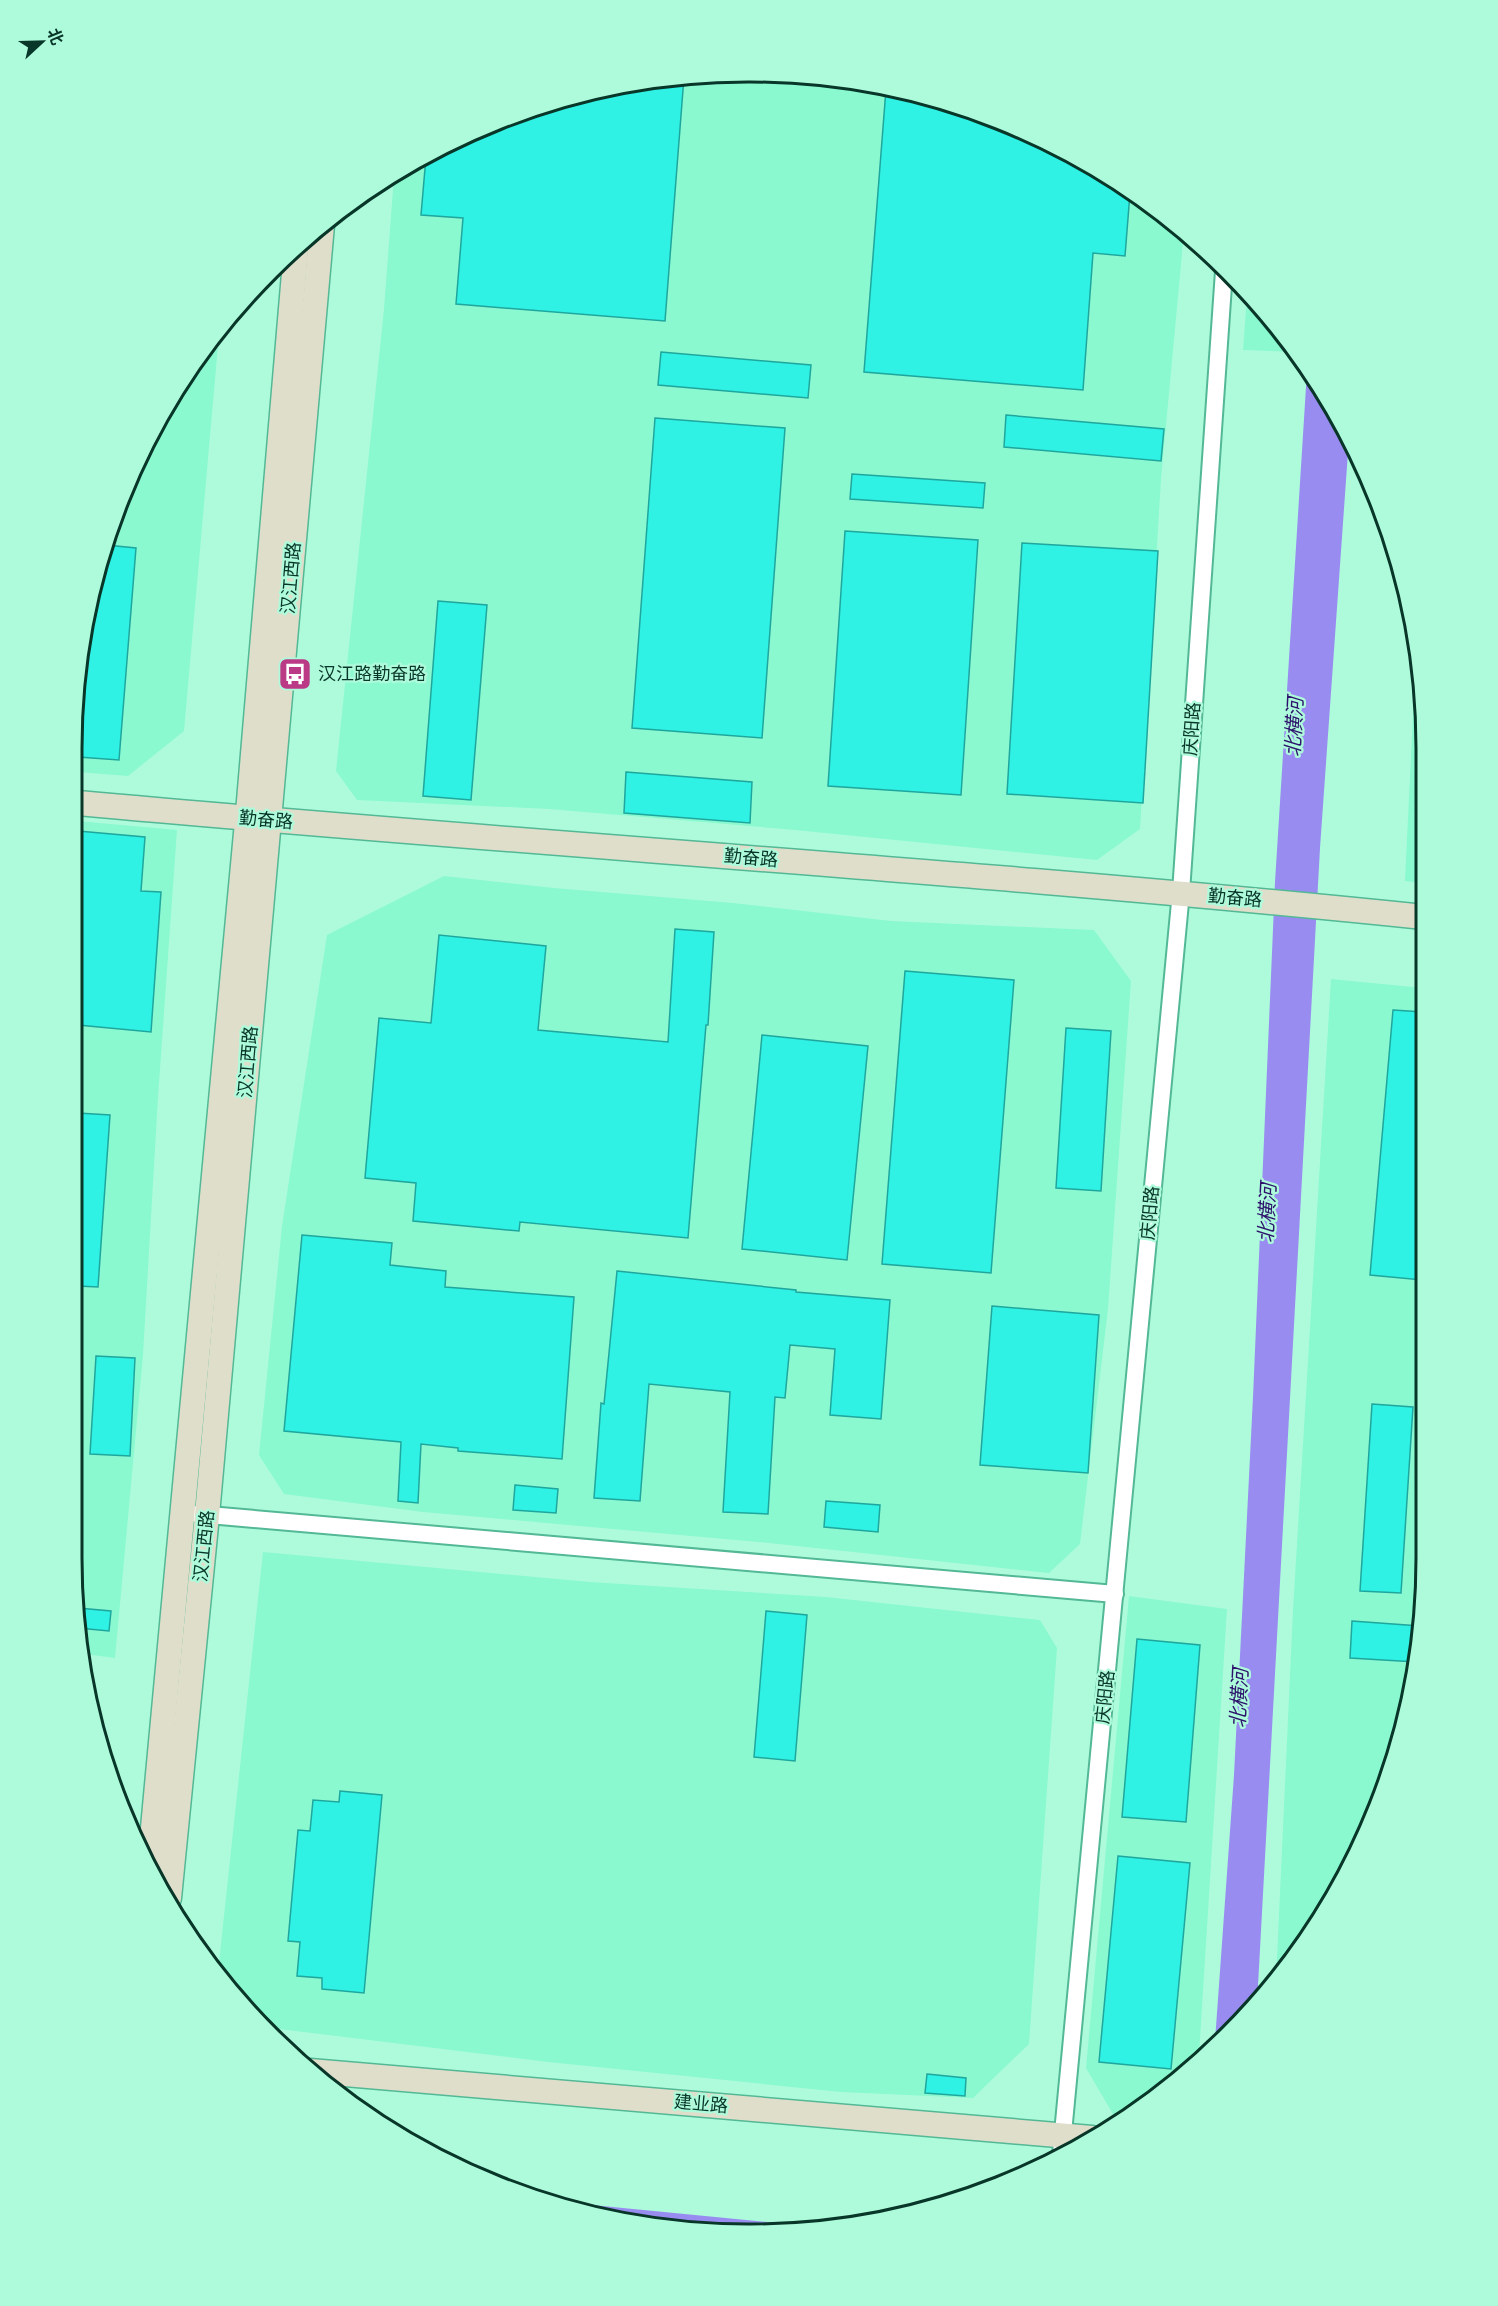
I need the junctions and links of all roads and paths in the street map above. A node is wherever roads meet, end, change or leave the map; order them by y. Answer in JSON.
{"nodes":[{"id":1,"x":321,"y":239,"type":"edge"},
{"id":2,"x":295,"y":262,"type":"edge"},
{"id":3,"x":1223,"y":281,"type":"edge"},
{"id":4,"x":82,"y":803,"type":"edge"},
{"id":5,"x":259,"y":819,"type":"junction"},
{"id":6,"x":1181,"y":892,"type":"junction"},
{"id":7,"x":1416,"y":916,"type":"edge"},
{"id":8,"x":195,"y":1514,"type":"junction"},
{"id":9,"x":1115,"y":1594,"type":"junction"},
{"id":10,"x":151,"y":1852,"type":"edge"},
{"id":11,"x":170,"y":1886,"type":"edge"},
{"id":12,"x":327,"y":2073,"type":"edge"},
{"id":13,"x":1061,"y":2145,"type":"edge"}],
"edges":[{"from":1,"to":5,"type":"main road","name":"汉江西路"},
{"from":2,"to":5,"type":"main road","name":"汉江西路"},
{"from":3,"to":6,"type":"street","name":"庆阳路"},
{"from":4,"to":5,"type":"main road","name":"勤奋路"},
{"from":5,"to":6,"type":"main road","name":"勤奋路"},
{"from":5,"to":8,"type":"main road","name":"汉江西路"},
{"from":6,"to":7,"type":"main road","name":"勤奋路"},
{"from":6,"to":9,"type":"street","name":"庆阳路"},
{"from":8,"to":9,"type":"street"},
{"from":8,"to":10,"type":"main road","name":"汉江西路"},
{"from":8,"to":11,"type":"main road","name":"汉江西路"},
{"from":9,"to":13,"type":"street","name":"庆阳路"},
{"from":12,"to":13,"type":"main road","name":"建业路"}]}
